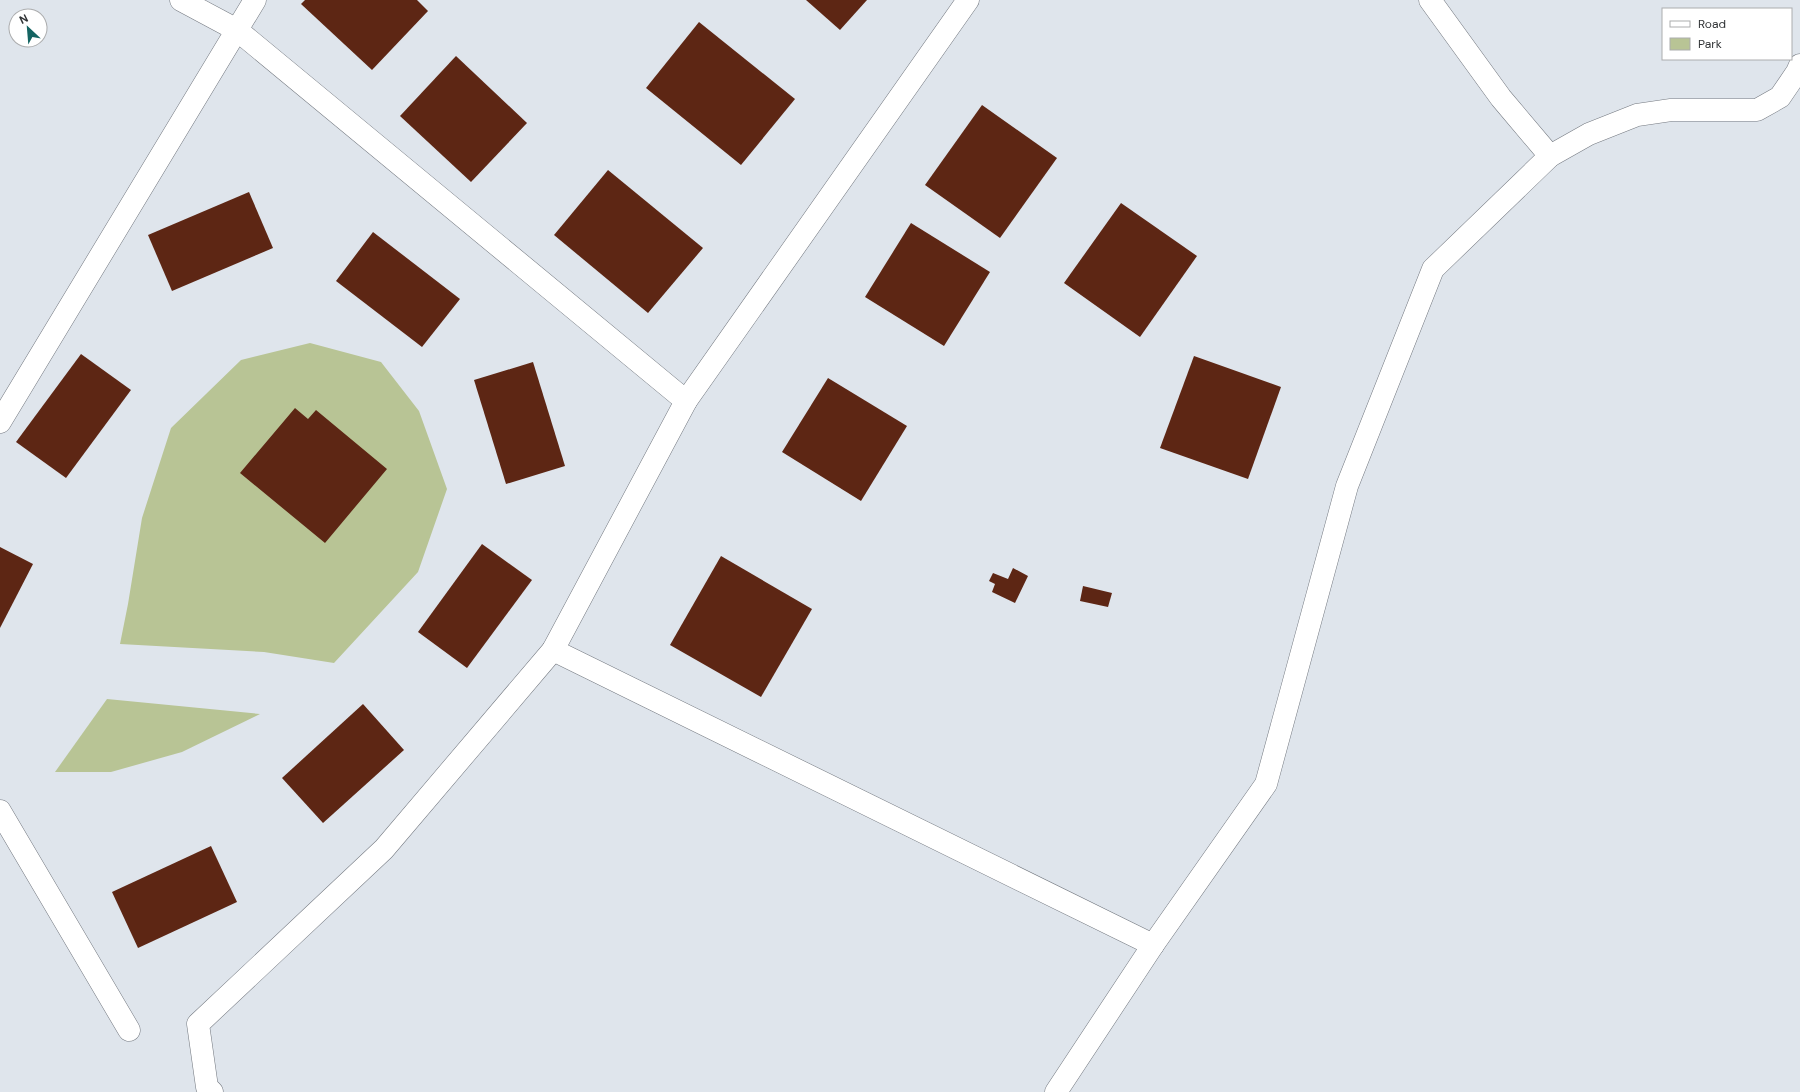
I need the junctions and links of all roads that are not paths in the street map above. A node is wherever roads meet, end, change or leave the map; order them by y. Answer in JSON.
{"nodes":[{"id":1,"x":181,"y":0,"type":"edge"},
{"id":2,"x":255,"y":0,"type":"edge"},
{"id":3,"x":968,"y":0,"type":"edge"},
{"id":4,"x":1430,"y":0,"type":"edge"},
{"id":5,"x":237,"y":30,"type":"junction"},
{"id":6,"x":1800,"y":64,"type":"edge"},
{"id":7,"x":1550,"y":156,"type":"junction"},
{"id":8,"x":686,"y":401,"type":"junction"},
{"id":9,"x":0,"y":422,"type":"edge"},
{"id":10,"x":553,"y":650,"type":"junction"},
{"id":11,"x":0,"y":811,"type":"edge"},
{"id":12,"x":1153,"y":945,"type":"junction"},
{"id":13,"x":129,"y":1030,"type":"dead end"},
{"id":14,"x":212,"y":1092,"type":"edge"},
{"id":15,"x":1056,"y":1092,"type":"edge"}],
"edges":[{"from":1,"to":5,"type":"street"},
{"from":2,"to":5,"type":"street"},
{"from":3,"to":8,"type":"street"},
{"from":4,"to":7,"type":"street"},
{"from":5,"to":8,"type":"street"},
{"from":5,"to":9,"type":"street"},
{"from":6,"to":7,"type":"street"},
{"from":7,"to":12,"type":"street"},
{"from":8,"to":10,"type":"street"},
{"from":10,"to":12,"type":"street"},
{"from":10,"to":14,"type":"street"},
{"from":11,"to":13,"type":"street"},
{"from":12,"to":15,"type":"street"}]}
